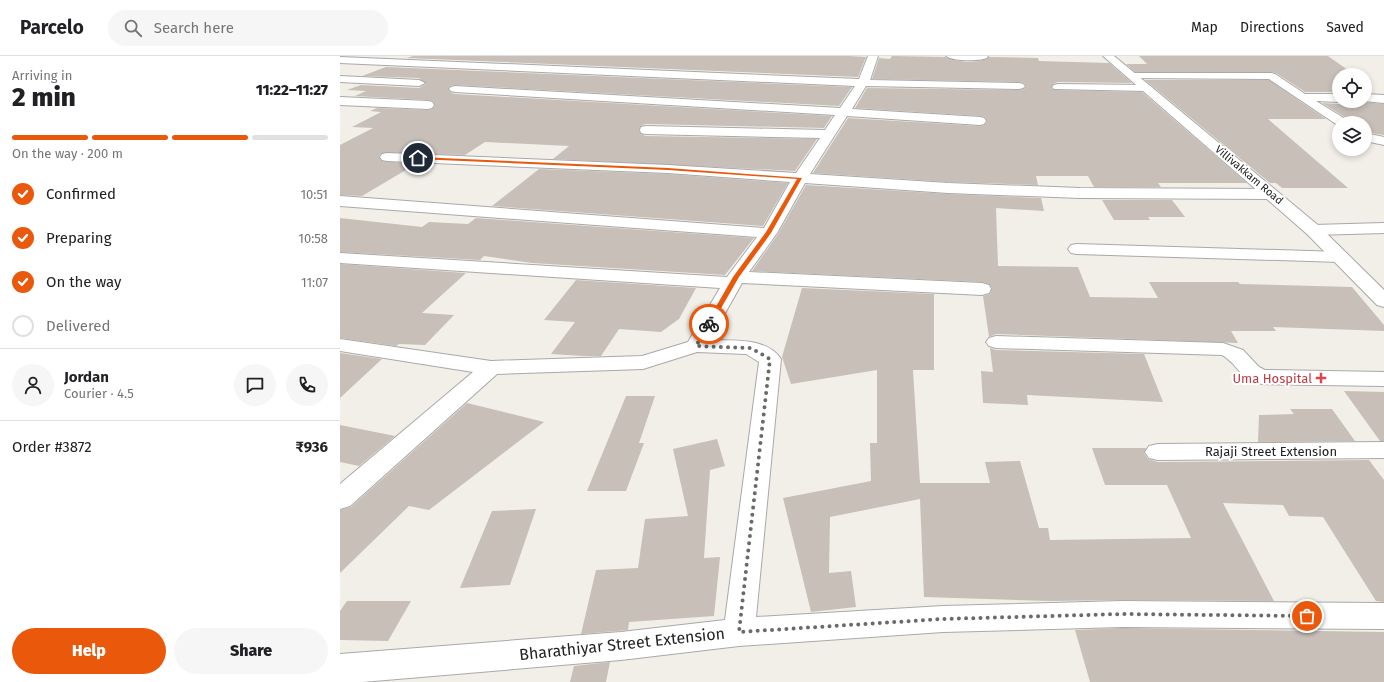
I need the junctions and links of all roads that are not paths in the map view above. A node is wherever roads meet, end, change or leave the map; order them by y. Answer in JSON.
{"nodes":[{"id":1,"x":873,"y":56,"type":"edge"},
{"id":2,"x":951,"y":56,"type":"edge"},
{"id":3,"x":1108,"y":56,"type":"edge"},
{"id":4,"x":983,"y":58,"type":"dead end"},
{"id":5,"x":559,"y":59,"type":"dead end"},
{"id":6,"x":340,"y":60,"type":"edge"},
{"id":7,"x":543,"y":69,"type":"junction"},
{"id":8,"x":1132,"y":76,"type":"junction"},
{"id":9,"x":340,"y":79,"type":"edge"},
{"id":10,"x":419,"y":83,"type":"dead end"},
{"id":11,"x":863,"y":83,"type":"junction"},
{"id":12,"x":1019,"y":86,"type":"dead end"},
{"id":13,"x":1058,"y":87,"type":"dead end"},
{"id":14,"x":1146,"y":88,"type":"junction"},
{"id":15,"x":455,"y":89,"type":"dead end"},
{"id":16,"x":506,"y":93,"type":"junction"},
{"id":17,"x":1302,"y":97,"type":"junction"},
{"id":18,"x":1332,"y":98,"type":"edge"},
{"id":19,"x":1372,"y":98,"type":"edge"},
{"id":20,"x":1384,"y":99,"type":"edge"},
{"id":21,"x":340,"y":101,"type":"edge"},
{"id":22,"x":428,"y":105,"type":"dead end"},
{"id":23,"x":843,"y":112,"type":"junction"},
{"id":24,"x":1332,"y":116,"type":"edge"},
{"id":25,"x":980,"y":122,"type":"dead end"},
{"id":26,"x":646,"y":130,"type":"dead end"},
{"id":27,"x":830,"y":134,"type":"junction"},
{"id":28,"x":1372,"y":138,"type":"edge"},
{"id":29,"x":1384,"y":141,"type":"edge"},
{"id":30,"x":387,"y":157,"type":"dead end"},
{"id":31,"x":800,"y":178,"type":"junction"},
{"id":32,"x":1271,"y":194,"type":"junction"},
{"id":33,"x":340,"y":201,"type":"edge"},
{"id":34,"x":1384,"y":228,"type":"edge"},
{"id":35,"x":1313,"y":230,"type":"junction"},
{"id":36,"x":769,"y":233,"type":"junction"},
{"id":37,"x":1077,"y":249,"type":"dead end"},
{"id":38,"x":1340,"y":257,"type":"junction"},
{"id":39,"x":340,"y":258,"type":"edge"},
{"id":40,"x":734,"y":280,"type":"junction"},
{"id":41,"x":982,"y":289,"type":"dead end"},
{"id":42,"x":1384,"y":300,"type":"edge"},
{"id":43,"x":996,"y":342,"type":"dead end"},
{"id":44,"x":340,"y":345,"type":"edge"},
{"id":45,"x":696,"y":346,"type":"junction"},
{"id":46,"x":490,"y":368,"type":"junction"},
{"id":47,"x":1384,"y":379,"type":"edge"},
{"id":48,"x":1384,"y":450,"type":"edge"},
{"id":49,"x":1158,"y":452,"type":"dead end"},
{"id":50,"x":340,"y":499,"type":"edge"},
{"id":51,"x":1384,"y":616,"type":"edge"},
{"id":52,"x":739,"y":632,"type":"junction"},
{"id":53,"x":340,"y":670,"type":"edge"}],
"edges":[{"from":1,"to":11,"type":"street"},
{"from":2,"to":4,"type":"street"},
{"from":3,"to":8,"type":"street","name":"Villivakkam Road"},
{"from":5,"to":7,"type":"street"},
{"from":6,"to":7,"type":"street"},
{"from":7,"to":11,"type":"street"},
{"from":7,"to":16,"type":"street"},
{"from":8,"to":14,"type":"street","name":"Villivakkam Road"},
{"from":8,"to":17,"type":"street"},
{"from":9,"to":10,"type":"street"},
{"from":11,"to":12,"type":"street"},
{"from":11,"to":23,"type":"street"},
{"from":13,"to":14,"type":"street"},
{"from":14,"to":32,"type":"street","name":"Villivakkam Road"},
{"from":15,"to":16,"type":"street"},
{"from":16,"to":23,"type":"street"},
{"from":17,"to":18,"type":"street"},
{"from":17,"to":24,"type":"street"},
{"from":19,"to":20,"type":"street"},
{"from":21,"to":22,"type":"street"},
{"from":23,"to":25,"type":"street"},
{"from":23,"to":27,"type":"street"},
{"from":26,"to":27,"type":"street"},
{"from":27,"to":31,"type":"street"},
{"from":28,"to":29,"type":"street"},
{"from":30,"to":31,"type":"street"},
{"from":31,"to":32,"type":"street"},
{"from":31,"to":36,"type":"street"},
{"from":32,"to":35,"type":"street","name":"Villivakkam Road"},
{"from":33,"to":36,"type":"street"},
{"from":34,"to":35,"type":"street"},
{"from":35,"to":38,"type":"street","name":"Villivakkam Road"},
{"from":36,"to":40,"type":"street"},
{"from":37,"to":38,"type":"street"},
{"from":38,"to":42,"type":"street","name":"Villivakkam Road"},
{"from":39,"to":40,"type":"street"},
{"from":40,"to":41,"type":"street"},
{"from":40,"to":45,"type":"street"},
{"from":43,"to":47,"type":"street"},
{"from":44,"to":46,"type":"street"},
{"from":45,"to":46,"type":"street"},
{"from":45,"to":52,"type":"street"},
{"from":46,"to":50,"type":"street"},
{"from":48,"to":49,"type":"street","name":"Rajaji Street Extension"},
{"from":51,"to":52,"type":"street","name":"Bharathiyar Street Extension"},
{"from":52,"to":53,"type":"street","name":"Bharathiyar Street Extension"}]}
